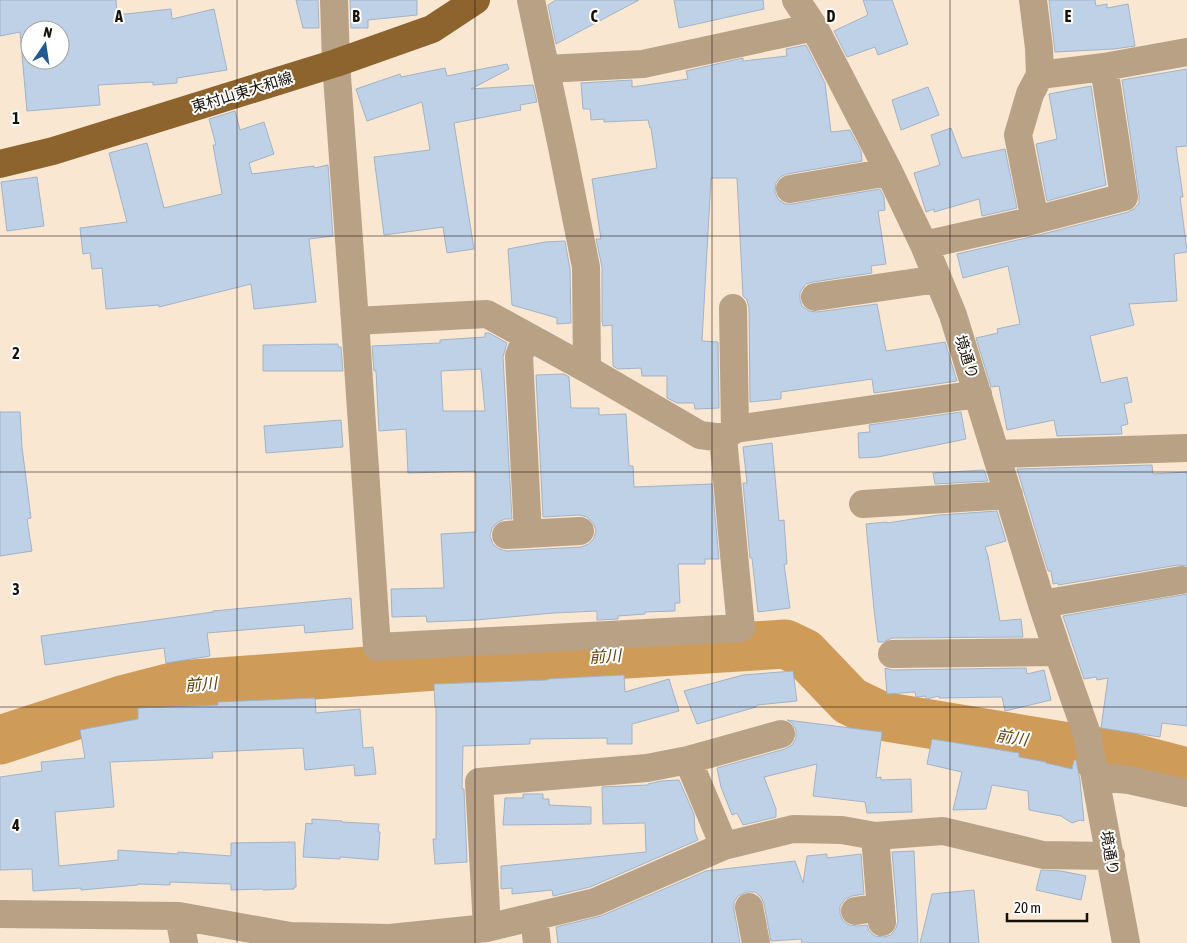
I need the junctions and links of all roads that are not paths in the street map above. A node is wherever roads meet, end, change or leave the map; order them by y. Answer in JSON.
{"nodes":[{"id":1,"x":334,"y":0,"type":"edge"},
{"id":2,"x":476,"y":0,"type":"edge"},
{"id":3,"x":531,"y":0,"type":"edge"},
{"id":4,"x":796,"y":0,"type":"edge"},
{"id":5,"x":1033,"y":0,"type":"edge"},
{"id":6,"x":814,"y":27,"type":"junction"},
{"id":7,"x":1187,"y":52,"type":"edge"},
{"id":8,"x":336,"y":63,"type":"junction"},
{"id":9,"x":1104,"y":67,"type":"junction"},
{"id":10,"x":546,"y":69,"type":"junction"},
{"id":11,"x":1040,"y":75,"type":"junction"},
{"id":12,"x":0,"y":164,"type":"edge"},
{"id":13,"x":890,"y":172,"type":"junction"},
{"id":14,"x":790,"y":189,"type":"dead end"},
{"id":15,"x":1035,"y":220,"type":"junction"},
{"id":16,"x":924,"y":245,"type":"junction"},
{"id":17,"x":938,"y":279,"type":"junction"},
{"id":18,"x":815,"y":297,"type":"dead end"},
{"id":19,"x":733,"y":308,"type":"dead end"},
{"id":20,"x":355,"y":320,"type":"junction"},
{"id":21,"x":527,"y":336,"type":"junction"},
{"id":22,"x":587,"y":369,"type":"junction"},
{"id":23,"x":978,"y":394,"type":"junction"},
{"id":24,"x":729,"y":433,"type":"junction"},
{"id":25,"x":1187,"y":448,"type":"edge"},
{"id":26,"x":997,"y":454,"type":"junction"},
{"id":27,"x":1009,"y":495,"type":"junction"},
{"id":28,"x":863,"y":504,"type":"dead end"},
{"id":29,"x":580,"y":531,"type":"dead end"},
{"id":30,"x":1181,"y":580,"type":"dead end"},
{"id":31,"x":1042,"y":604,"type":"junction"},
{"id":32,"x":1058,"y":652,"type":"junction"},
{"id":33,"x":892,"y":654,"type":"dead end"},
{"id":34,"x":781,"y":734,"type":"dead end"},
{"id":35,"x":688,"y":760,"type":"junction"},
{"id":36,"x":1095,"y":770,"type":"junction"},
{"id":37,"x":1187,"y":793,"type":"edge"},
{"id":38,"x":875,"y":836,"type":"junction"},
{"id":39,"x":724,"y":846,"type":"junction"},
{"id":40,"x":1111,"y":856,"type":"junction"},
{"id":41,"x":749,"y":907,"type":"dead end"},
{"id":42,"x":873,"y":913,"type":"dead end"},
{"id":43,"x":0,"y":914,"type":"edge"},
{"id":44,"x":179,"y":916,"type":"junction"},
{"id":45,"x":487,"y":928,"type":"junction"},
{"id":46,"x":536,"y":930,"type":"edge"},
{"id":47,"x":184,"y":943,"type":"edge"},
{"id":48,"x":756,"y":943,"type":"edge"},
{"id":49,"x":1126,"y":943,"type":"edge"}],
"edges":[{"from":1,"to":8,"type":"street"},
{"from":2,"to":8,"type":"main road","name":"東村山東大和線"},
{"from":3,"to":10,"type":"street"},
{"from":4,"to":6,"type":"street","name":"境通り"},
{"from":5,"to":11,"type":"street"},
{"from":6,"to":10,"type":"street"},
{"from":6,"to":13,"type":"street","name":"境通り"},
{"from":7,"to":9,"type":"street"},
{"from":8,"to":12,"type":"main road","name":"東村山東大和線"},
{"from":8,"to":20,"type":"street"},
{"from":9,"to":11,"type":"street"},
{"from":9,"to":15,"type":"street"},
{"from":10,"to":22,"type":"street"},
{"from":11,"to":15,"type":"street"},
{"from":13,"to":14,"type":"street"},
{"from":13,"to":16,"type":"street","name":"境通り"},
{"from":15,"to":16,"type":"street"},
{"from":16,"to":17,"type":"street","name":"境通り"},
{"from":17,"to":18,"type":"street"},
{"from":17,"to":23,"type":"street","name":"境通り"},
{"from":19,"to":24,"type":"street"},
{"from":20,"to":21,"type":"street"},
{"from":20,"to":24,"type":"street"},
{"from":21,"to":22,"type":"street"},
{"from":21,"to":29,"type":"street"},
{"from":22,"to":24,"type":"street"},
{"from":23,"to":24,"type":"street"},
{"from":23,"to":26,"type":"street","name":"境通り"},
{"from":25,"to":26,"type":"street"},
{"from":26,"to":27,"type":"street","name":"境通り"},
{"from":27,"to":28,"type":"street"},
{"from":27,"to":31,"type":"street","name":"境通り"},
{"from":30,"to":31,"type":"street"},
{"from":31,"to":32,"type":"street","name":"境通り"},
{"from":32,"to":33,"type":"street"},
{"from":32,"to":36,"type":"street","name":"境通り"},
{"from":34,"to":35,"type":"street"},
{"from":35,"to":39,"type":"street"},
{"from":35,"to":45,"type":"street"},
{"from":36,"to":37,"type":"street"},
{"from":36,"to":40,"type":"street","name":"境通り"},
{"from":38,"to":39,"type":"street"},
{"from":38,"to":40,"type":"street"},
{"from":38,"to":42,"type":"street"},
{"from":39,"to":46,"type":"street"},
{"from":40,"to":49,"type":"street","name":"境通り"},
{"from":41,"to":48,"type":"street"},
{"from":43,"to":44,"type":"street"},
{"from":44,"to":45,"type":"street"},
{"from":44,"to":47,"type":"street"},
{"from":45,"to":46,"type":"street"}]}
